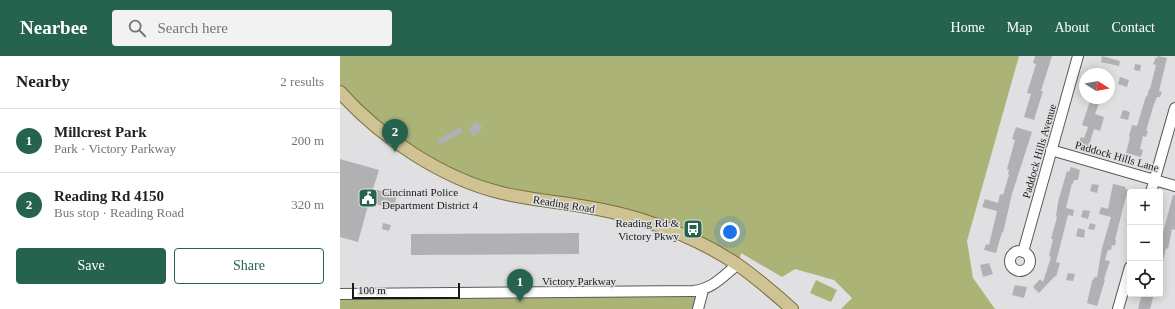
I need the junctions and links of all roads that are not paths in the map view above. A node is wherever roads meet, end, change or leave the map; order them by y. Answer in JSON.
{"nodes":[{"id":1,"x":1078,"y":56,"type":"edge"},
{"id":2,"x":340,"y":92,"type":"edge"},
{"id":3,"x":1175,"y":108,"type":"edge"},
{"id":4,"x":1052,"y":150,"type":"junction"},
{"id":5,"x":1154,"y":180,"type":"junction"},
{"id":6,"x":1175,"y":186,"type":"edge"},
{"id":7,"x":1152,"y":189,"type":"edge"},
{"id":8,"x":1023,"y":252,"type":"dead end"},
{"id":9,"x":738,"y":264,"type":"junction"},
{"id":10,"x":1127,"y":278,"type":"edge"},
{"id":11,"x":703,"y":290,"type":"junction"},
{"id":12,"x":340,"y":294,"type":"edge"},
{"id":13,"x":698,"y":309,"type":"edge"},
{"id":14,"x":792,"y":309,"type":"edge"},
{"id":15,"x":1118,"y":309,"type":"edge"}],
"edges":[{"from":1,"to":4,"type":"street","name":"Paddock Hills Avenue"},
{"from":2,"to":9,"type":"main road","name":"Reading Road"},
{"from":3,"to":5,"type":"street"},
{"from":4,"to":5,"type":"street","name":"Paddock Hills Lane"},
{"from":4,"to":8,"type":"street","name":"Paddock Hills Avenue"},
{"from":5,"to":6,"type":"street","name":"Paddock Hills Lane"},
{"from":5,"to":7,"type":"street"},
{"from":9,"to":11,"type":"street","name":"Victory Parkway"},
{"from":9,"to":14,"type":"main road","name":"Reading Road"},
{"from":10,"to":15,"type":"street"},
{"from":11,"to":12,"type":"street","name":"Victory Parkway"},
{"from":11,"to":13,"type":"street"}]}
